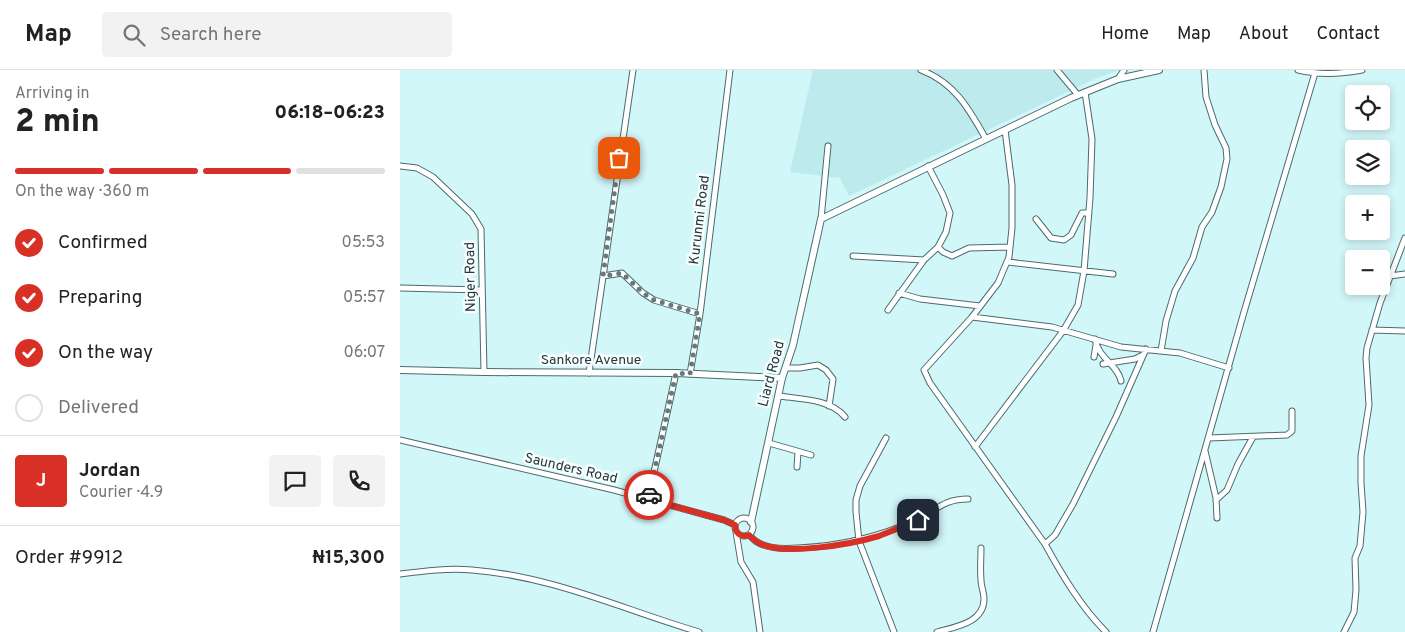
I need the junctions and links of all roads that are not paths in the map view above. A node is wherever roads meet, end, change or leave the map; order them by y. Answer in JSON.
{"nodes":[{"id":1,"x":633,"y":70,"type":"edge"},
{"id":2,"x":730,"y":70,"type":"edge"},
{"id":3,"x":921,"y":70,"type":"edge"},
{"id":4,"x":1057,"y":70,"type":"edge"},
{"id":5,"x":1124,"y":70,"type":"edge"},
{"id":6,"x":1159,"y":70,"type":"edge"},
{"id":7,"x":1204,"y":70,"type":"edge"},
{"id":8,"x":1298,"y":70,"type":"edge"},
{"id":9,"x":1362,"y":70,"type":"edge"},
{"id":10,"x":1352,"y":71,"type":"edge"},
{"id":11,"x":1315,"y":73,"type":"junction"},
{"id":12,"x":1118,"y":79,"type":"junction"},
{"id":13,"x":1085,"y":92,"type":"junction"},
{"id":14,"x":1078,"y":95,"type":"junction"},
{"id":15,"x":1006,"y":130,"type":"junction"},
{"id":16,"x":986,"y":139,"type":"junction"},
{"id":17,"x":828,"y":146,"type":"dead end"},
{"id":18,"x":400,"y":166,"type":"edge"},
{"id":19,"x":928,"y":166,"type":"junction"},
{"id":20,"x":1089,"y":213,"type":"junction"},
{"id":21,"x":821,"y":219,"type":"junction"},
{"id":22,"x":1036,"y":219,"type":"dead end"},
{"id":23,"x":1405,"y":238,"type":"edge"},
{"id":24,"x":938,"y":247,"type":"junction"},
{"id":25,"x":1010,"y":247,"type":"junction"},
{"id":26,"x":853,"y":256,"type":"dead end"},
{"id":27,"x":924,"y":260,"type":"junction"},
{"id":28,"x":1008,"y":262,"type":"junction"},
{"id":29,"x":1084,"y":271,"type":"junction"},
{"id":30,"x":1114,"y":274,"type":"dead end"},
{"id":31,"x":1405,"y":274,"type":"edge"},
{"id":32,"x":603,"y":276,"type":"junction"},
{"id":33,"x":1390,"y":276,"type":"joint"},
{"id":34,"x":400,"y":288,"type":"edge"},
{"id":35,"x":482,"y":290,"type":"junction"},
{"id":36,"x":900,"y":294,"type":"junction"},
{"id":37,"x":1384,"y":295,"type":"edge"},
{"id":38,"x":980,"y":306,"type":"junction"},
{"id":39,"x":888,"y":310,"type":"dead end"},
{"id":40,"x":700,"y":314,"type":"junction"},
{"id":41,"x":972,"y":317,"type":"junction"},
{"id":42,"x":1372,"y":330,"type":"junction"},
{"id":43,"x":1063,"y":331,"type":"junction"},
{"id":44,"x":1405,"y":331,"type":"edge"},
{"id":45,"x":1095,"y":342,"type":"junction"},
{"id":46,"x":1146,"y":349,"type":"junction"},
{"id":47,"x":1161,"y":351,"type":"junction"},
{"id":48,"x":1144,"y":355,"type":"junction"},
{"id":49,"x":1094,"y":357,"type":"dead end"},
{"id":50,"x":1106,"y":364,"type":"junction"},
{"id":51,"x":786,"y":368,"type":"junction"},
{"id":52,"x":1229,"y":368,"type":"junction"},
{"id":53,"x":400,"y":370,"type":"edge"},
{"id":54,"x":484,"y":372,"type":"junction"},
{"id":55,"x":589,"y":373,"type":"junction"},
{"id":56,"x":676,"y":373,"type":"junction"},
{"id":57,"x":690,"y":374,"type":"junction"},
{"id":58,"x":782,"y":378,"type":"junction"},
{"id":59,"x":1121,"y":381,"type":"dead end"},
{"id":60,"x":779,"y":396,"type":"junction"},
{"id":61,"x":829,"y":406,"type":"junction"},
{"id":62,"x":1292,"y":411,"type":"dead end"},
{"id":63,"x":845,"y":417,"type":"dead end"},
{"id":64,"x":1253,"y":437,"type":"junction"},
{"id":65,"x":886,"y":438,"type":"dead end"},
{"id":66,"x":1209,"y":438,"type":"junction"},
{"id":67,"x":400,"y":440,"type":"edge"},
{"id":68,"x":769,"y":444,"type":"junction"},
{"id":69,"x":975,"y":447,"type":"junction"},
{"id":70,"x":1205,"y":451,"type":"junction"},
{"id":71,"x":798,"y":452,"type":"junction"},
{"id":72,"x":811,"y":455,"type":"dead end"},
{"id":73,"x":797,"y":467,"type":"dead end"},
{"id":74,"x":648,"y":499,"type":"junction"},
{"id":75,"x":968,"y":499,"type":"dead end"},
{"id":76,"x":1216,"y":500,"type":"junction"},
{"id":77,"x":1217,"y":518,"type":"dead end"},
{"id":78,"x":751,"y":522,"type":"junction"},
{"id":79,"x":735,"y":525,"type":"junction"},
{"id":80,"x":736,"y":532,"type":"junction"},
{"id":81,"x":746,"y":535,"type":"junction"},
{"id":82,"x":858,"y":541,"type":"junction"},
{"id":83,"x":738,"y":544,"type":"junction"},
{"id":84,"x":1045,"y":544,"type":"junction"},
{"id":85,"x":981,"y":548,"type":"dead end"},
{"id":86,"x":400,"y":574,"type":"edge"},
{"id":87,"x":699,"y":632,"type":"edge"},
{"id":88,"x":760,"y":632,"type":"edge"},
{"id":89,"x":894,"y":632,"type":"edge"},
{"id":90,"x":937,"y":632,"type":"edge"},
{"id":91,"x":1106,"y":632,"type":"edge"},
{"id":92,"x":1153,"y":632,"type":"edge"},
{"id":93,"x":1344,"y":632,"type":"edge"}],
"edges":[{"from":1,"to":32,"type":"street"},
{"from":2,"to":40,"type":"street","name":"Kurunmi Road"},
{"from":3,"to":16,"type":"street"},
{"from":4,"to":14,"type":"street"},
{"from":5,"to":12,"type":"street"},
{"from":6,"to":12,"type":"street"},
{"from":7,"to":47,"type":"street"},
{"from":8,"to":11,"type":"street"},
{"from":9,"to":10,"type":"street"},
{"from":10,"to":11,"type":"street"},
{"from":11,"to":52,"type":"street"},
{"from":12,"to":13,"type":"street"},
{"from":13,"to":14,"type":"street"},
{"from":13,"to":20,"type":"street"},
{"from":14,"to":15,"type":"street"},
{"from":15,"to":16,"type":"street"},
{"from":15,"to":25,"type":"street"},
{"from":16,"to":19,"type":"street"},
{"from":17,"to":21,"type":"street"},
{"from":18,"to":35,"type":"street","name":"Niger Road"},
{"from":19,"to":21,"type":"street"},
{"from":19,"to":24,"type":"street"},
{"from":20,"to":22,"type":"street"},
{"from":20,"to":29,"type":"street"},
{"from":21,"to":51,"type":"street","name":"Liard Road"},
{"from":23,"to":33,"type":"street"},
{"from":24,"to":25,"type":"street"},
{"from":24,"to":27,"type":"street"},
{"from":25,"to":28,"type":"street"},
{"from":26,"to":27,"type":"street"},
{"from":27,"to":36,"type":"street"},
{"from":28,"to":29,"type":"street"},
{"from":28,"to":38,"type":"street"},
{"from":29,"to":30,"type":"street"},
{"from":29,"to":43,"type":"street"},
{"from":31,"to":33,"type":"street"},
{"from":32,"to":40,"type":"street"},
{"from":32,"to":55,"type":"street"},
{"from":34,"to":35,"type":"street"},
{"from":35,"to":54,"type":"street","name":"Niger Road"},
{"from":36,"to":38,"type":"street"},
{"from":36,"to":39,"type":"street"},
{"from":37,"to":42,"type":"street"},
{"from":38,"to":41,"type":"street"},
{"from":40,"to":57,"type":"street","name":"Kurunmi Road"},
{"from":41,"to":43,"type":"street"},
{"from":41,"to":69,"type":"street"},
{"from":42,"to":44,"type":"street"},
{"from":42,"to":93,"type":"street"},
{"from":43,"to":45,"type":"street"},
{"from":43,"to":69,"type":"street"},
{"from":45,"to":46,"type":"street"},
{"from":45,"to":49,"type":"street"},
{"from":45,"to":50,"type":"street"},
{"from":46,"to":47,"type":"street"},
{"from":46,"to":48,"type":"street"},
{"from":47,"to":52,"type":"street"},
{"from":48,"to":50,"type":"street"},
{"from":48,"to":84,"type":"street"},
{"from":50,"to":59,"type":"street"},
{"from":51,"to":58,"type":"street","name":"Liard Road"},
{"from":51,"to":61,"type":"street"},
{"from":52,"to":66,"type":"street"},
{"from":53,"to":54,"type":"street","name":"Sankore Avenue"},
{"from":54,"to":55,"type":"street","name":"Sankore Avenue"},
{"from":55,"to":56,"type":"street","name":"Sankore Avenue"},
{"from":56,"to":57,"type":"street","name":"Sankore Avenue"},
{"from":56,"to":74,"type":"street"},
{"from":57,"to":58,"type":"street","name":"Sankore Avenue"},
{"from":58,"to":60,"type":"street","name":"Liard Road"},
{"from":60,"to":61,"type":"street"},
{"from":60,"to":68,"type":"street","name":"Liard Road"},
{"from":61,"to":63,"type":"street"},
{"from":62,"to":64,"type":"street"},
{"from":64,"to":66,"type":"street"},
{"from":64,"to":76,"type":"street"},
{"from":65,"to":82,"type":"street"},
{"from":66,"to":70,"type":"street"},
{"from":67,"to":74,"type":"street","name":"Saunders Road"},
{"from":68,"to":71,"type":"street"},
{"from":68,"to":78,"type":"street","name":"Liard Road"},
{"from":69,"to":84,"type":"street"},
{"from":70,"to":76,"type":"street"},
{"from":70,"to":92,"type":"street"},
{"from":71,"to":72,"type":"street"},
{"from":71,"to":73,"type":"street"},
{"from":74,"to":79,"type":"street","name":"Saunders Road"},
{"from":75,"to":82,"type":"street"},
{"from":76,"to":77,"type":"street"},
{"from":78,"to":79,"type":"street"},
{"from":78,"to":81,"type":"street"},
{"from":79,"to":80,"type":"street"},
{"from":80,"to":81,"type":"street"},
{"from":80,"to":83,"type":"street"},
{"from":81,"to":82,"type":"street"},
{"from":81,"to":83,"type":"street"},
{"from":82,"to":89,"type":"street"},
{"from":83,"to":88,"type":"street"},
{"from":84,"to":91,"type":"street"},
{"from":85,"to":90,"type":"street"},
{"from":86,"to":87,"type":"street"}]}
